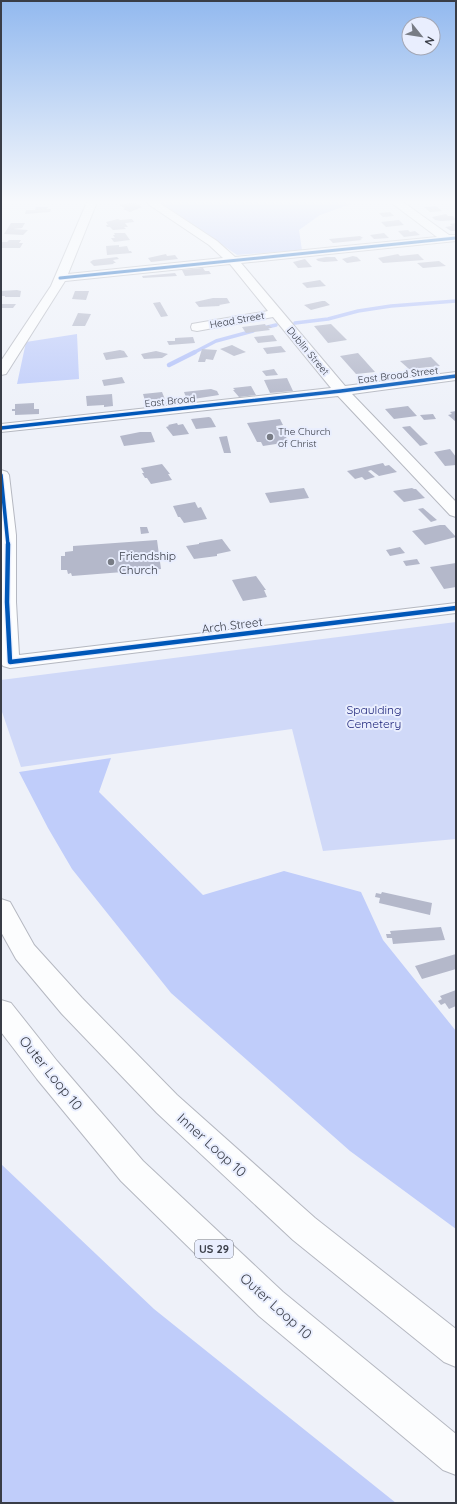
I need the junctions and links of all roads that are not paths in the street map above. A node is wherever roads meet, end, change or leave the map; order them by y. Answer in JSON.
{"nodes":[{"id":1,"x":62,"y":272,"type":"edge"},
{"id":2,"x":123,"y":272,"type":"edge"},
{"id":3,"x":243,"y":272,"type":"edge"},
{"id":4,"x":60,"y":278,"type":"junction"},
{"id":5,"x":277,"y":313,"type":"junction"},
{"id":6,"x":197,"y":327,"type":"dead end"},
{"id":7,"x":1,"y":371,"type":"edge"},
{"id":8,"x":456,"y":376,"type":"edge"},
{"id":9,"x":341,"y":391,"type":"junction"},
{"id":10,"x":1,"y":428,"type":"edge"},
{"id":11,"x":1,"y":475,"type":"edge"},
{"id":12,"x":456,"y":512,"type":"edge"},
{"id":13,"x":456,"y":608,"type":"edge"},
{"id":14,"x":1,"y":909,"type":"edge"},
{"id":15,"x":1,"y":1011,"type":"edge"},
{"id":16,"x":456,"y":1350,"type":"edge"},
{"id":17,"x":456,"y":1457,"type":"edge"}],
"edges":[{"from":1,"to":4,"type":"street"},
{"from":2,"to":4,"type":"street"},
{"from":3,"to":5,"type":"street","name":"Dublin Street"},
{"from":4,"to":7,"type":"street"},
{"from":5,"to":6,"type":"street","name":"Head Street"},
{"from":5,"to":9,"type":"street","name":"Dublin Street"},
{"from":8,"to":9,"type":"street","name":"East Broad Street"},
{"from":9,"to":10,"type":"street","name":"East Broad"},
{"from":9,"to":12,"type":"street","name":"Dublin Street"},
{"from":11,"to":13,"type":"street","name":"Arch Street"},
{"from":14,"to":16,"type":"highway","name":"Inner Loop 10"},
{"from":15,"to":17,"type":"highway","name":"Outer Loop 10","number":"US 29"}]}
